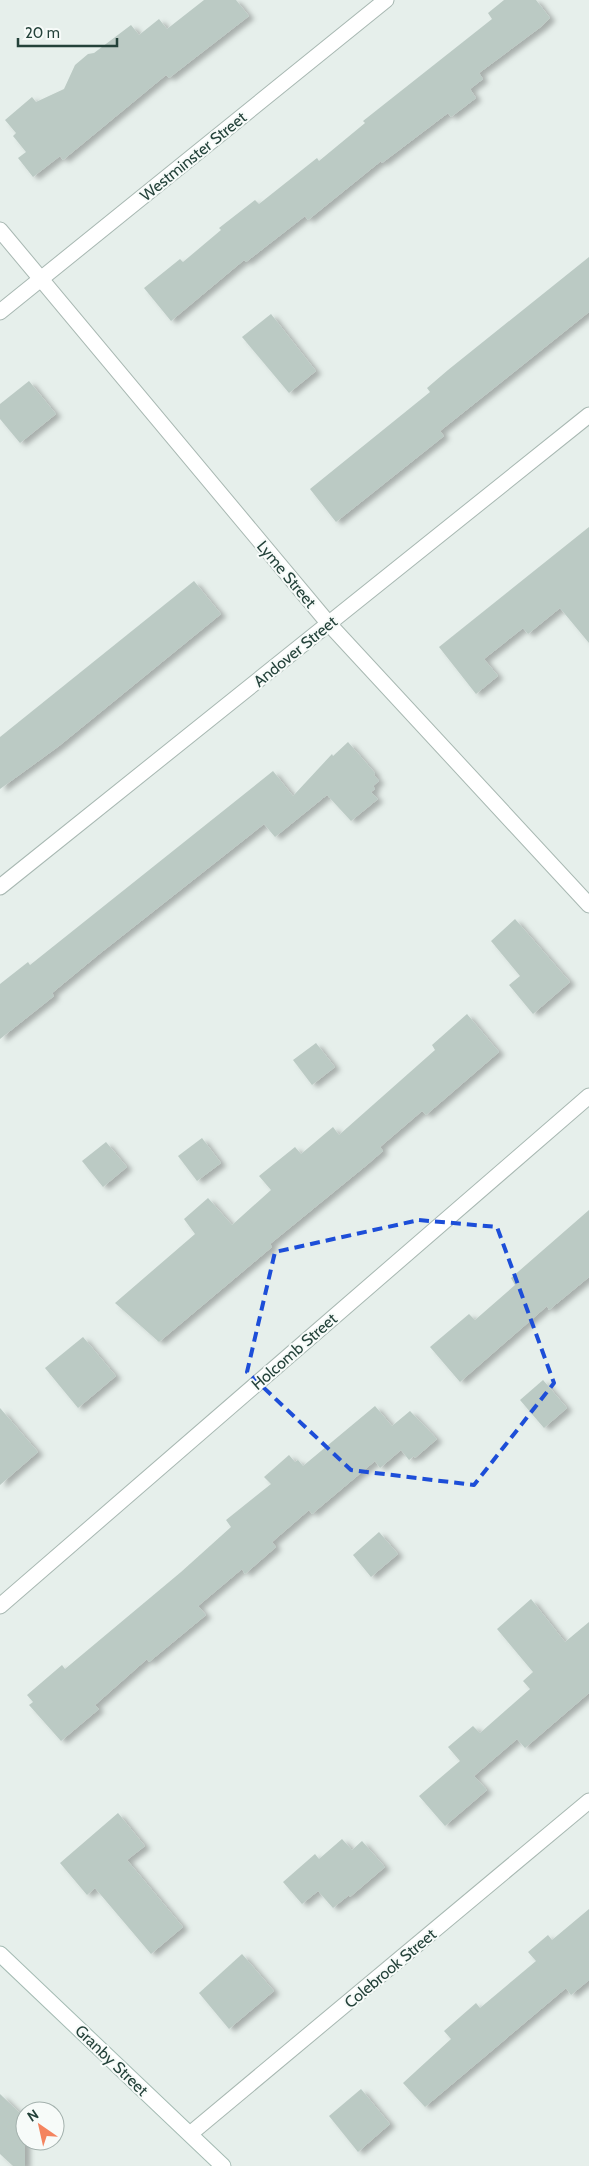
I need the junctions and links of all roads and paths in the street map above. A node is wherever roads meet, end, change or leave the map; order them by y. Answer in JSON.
{"nodes":[{"id":1,"x":386,"y":0,"type":"edge"},
{"id":2,"x":0,"y":230,"type":"edge"},
{"id":3,"x":42,"y":279,"type":"junction"},
{"id":4,"x":0,"y":312,"type":"edge"},
{"id":5,"x":589,"y":415,"type":"edge"},
{"id":6,"x":329,"y":624,"type":"junction"},
{"id":7,"x":0,"y":887,"type":"edge"},
{"id":8,"x":589,"y":905,"type":"edge"},
{"id":9,"x":589,"y":1096,"type":"edge"},
{"id":10,"x":0,"y":1606,"type":"edge"},
{"id":11,"x":589,"y":1801,"type":"edge"},
{"id":12,"x":0,"y":1954,"type":"edge"},
{"id":13,"x":190,"y":2134,"type":"junction"},
{"id":14,"x":223,"y":2166,"type":"edge"}],
"edges":[{"from":1,"to":3,"type":"street","name":"Westminster Street"},
{"from":2,"to":3,"type":"street","name":"Lyme Street"},
{"from":3,"to":4,"type":"street","name":"Westminster Street"},
{"from":3,"to":6,"type":"street","name":"Lyme Street"},
{"from":5,"to":6,"type":"street","name":"Andover Street"},
{"from":6,"to":7,"type":"street","name":"Andover Street"},
{"from":6,"to":8,"type":"street","name":"Lyme Street"},
{"from":9,"to":10,"type":"street","name":"Holcomb Street"},
{"from":11,"to":13,"type":"street","name":"Colebrook Street"},
{"from":12,"to":13,"type":"street","name":"Granby Street"},
{"from":13,"to":14,"type":"street","name":"Granby Street"}]}
